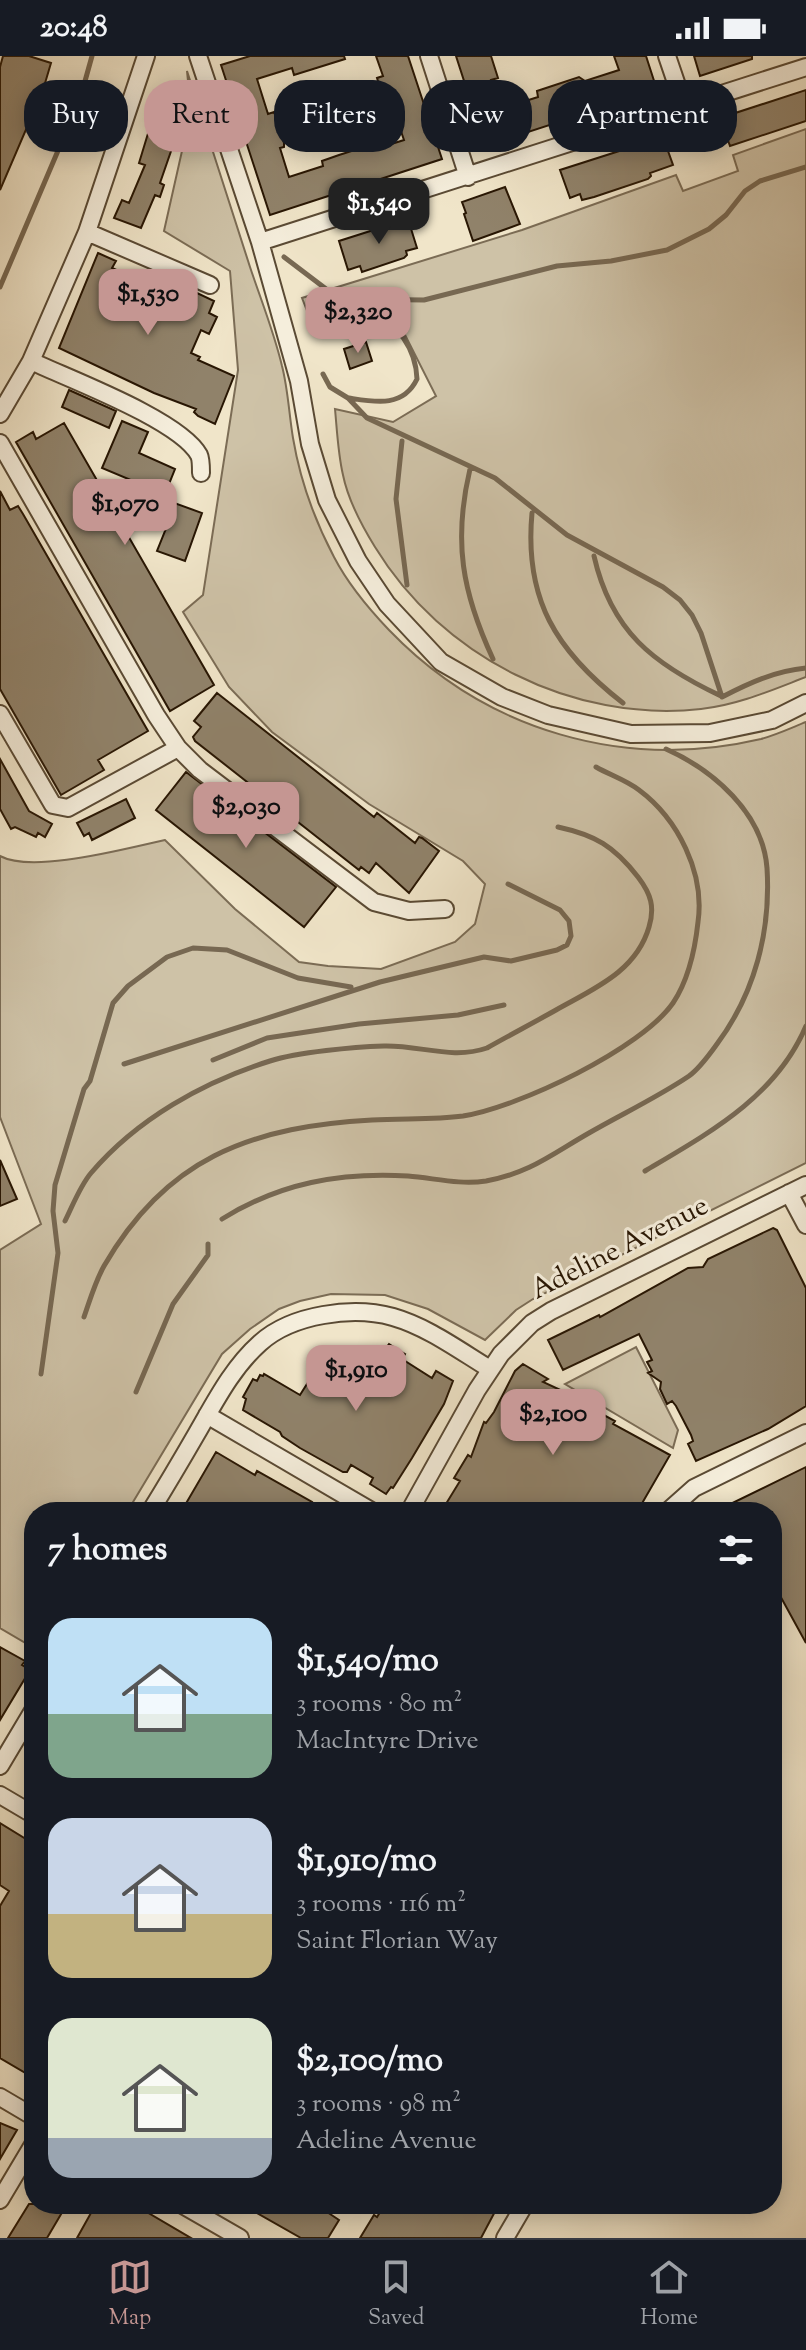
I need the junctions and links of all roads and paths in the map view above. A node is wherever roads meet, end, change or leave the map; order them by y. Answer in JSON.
{"nodes":[{"id":1,"x":146,"y":56,"type":"edge"},
{"id":2,"x":198,"y":56,"type":"edge"},
{"id":3,"x":429,"y":56,"type":"edge"},
{"id":4,"x":667,"y":56,"type":"edge"},
{"id":5,"x":806,"y":67,"type":"edge"},
{"id":6,"x":675,"y":80,"type":"edge"},
{"id":7,"x":737,"y":89,"type":"edge"},
{"id":8,"x":548,"y":151,"type":"edge"},
{"id":9,"x":468,"y":177,"type":"junction"},
{"id":10,"x":87,"y":232,"type":"junction"},
{"id":11,"x":260,"y":242,"type":"junction"},
{"id":12,"x":210,"y":285,"type":"dead end"},
{"id":13,"x":31,"y":361,"type":"junction"},
{"id":14,"x":0,"y":414,"type":"edge"},
{"id":15,"x":0,"y":443,"type":"edge"},
{"id":16,"x":201,"y":473,"type":"dead end"},
{"id":17,"x":806,"y":703,"type":"edge"},
{"id":18,"x":0,"y":714,"type":"edge"},
{"id":19,"x":178,"y":748,"type":"junction"},
{"id":20,"x":445,"y":909,"type":"dead end"},
{"id":21,"x":806,"y":1185,"type":"edge"},
{"id":22,"x":789,"y":1193,"type":"junction"},
{"id":23,"x":806,"y":1225,"type":"edge"},
{"id":24,"x":490,"y":1369,"type":"junction"},
{"id":25,"x":207,"y":1415,"type":"junction"},
{"id":26,"x":806,"y":1433,"type":"edge"},
{"id":27,"x":156,"y":1502,"type":"edge"},
{"id":28,"x":356,"y":1502,"type":"edge"},
{"id":29,"x":415,"y":1502,"type":"edge"},
{"id":30,"x":678,"y":1502,"type":"edge"},
{"id":31,"x":24,"y":1726,"type":"edge"},
{"id":32,"x":0,"y":1766,"type":"edge"},
{"id":33,"x":0,"y":1795,"type":"edge"},
{"id":34,"x":24,"y":1809,"type":"edge"},
{"id":35,"x":0,"y":2097,"type":"edge"},
{"id":36,"x":24,"y":2111,"type":"edge"},
{"id":37,"x":24,"y":2160,"type":"edge"},
{"id":38,"x":0,"y":2200,"type":"edge"},
{"id":39,"x":198,"y":2214,"type":"edge"},
{"id":40,"x":519,"y":2214,"type":"edge"},
{"id":41,"x":240,"y":2238,"type":"edge"},
{"id":42,"x":505,"y":2238,"type":"edge"}],
"edges":[{"from":1,"to":10,"type":"street"},
{"from":2,"to":11,"type":"street"},
{"from":3,"to":9,"type":"street"},
{"from":4,"to":6,"type":"street"},
{"from":5,"to":7,"type":"street"},
{"from":8,"to":9,"type":"street"},
{"from":9,"to":11,"type":"street"},
{"from":10,"to":12,"type":"street"},
{"from":10,"to":13,"type":"street"},
{"from":11,"to":17,"type":"street"},
{"from":13,"to":14,"type":"street"},
{"from":13,"to":16,"type":"street"},
{"from":15,"to":19,"type":"street"},
{"from":18,"to":19,"type":"street"},
{"from":19,"to":20,"type":"street"},
{"from":21,"to":22,"type":"street","name":"Adeline Avenue"},
{"from":22,"to":23,"type":"street"},
{"from":22,"to":24,"type":"street","name":"Adeline Avenue"},
{"from":24,"to":25,"type":"street"},
{"from":24,"to":29,"type":"street","name":"Adeline Avenue"},
{"from":25,"to":27,"type":"street"},
{"from":25,"to":28,"type":"street"},
{"from":26,"to":30,"type":"street"},
{"from":31,"to":32,"type":"street"},
{"from":33,"to":34,"type":"street"},
{"from":35,"to":36,"type":"street"},
{"from":37,"to":38,"type":"street"},
{"from":39,"to":41,"type":"street"},
{"from":40,"to":42,"type":"street"}]}
